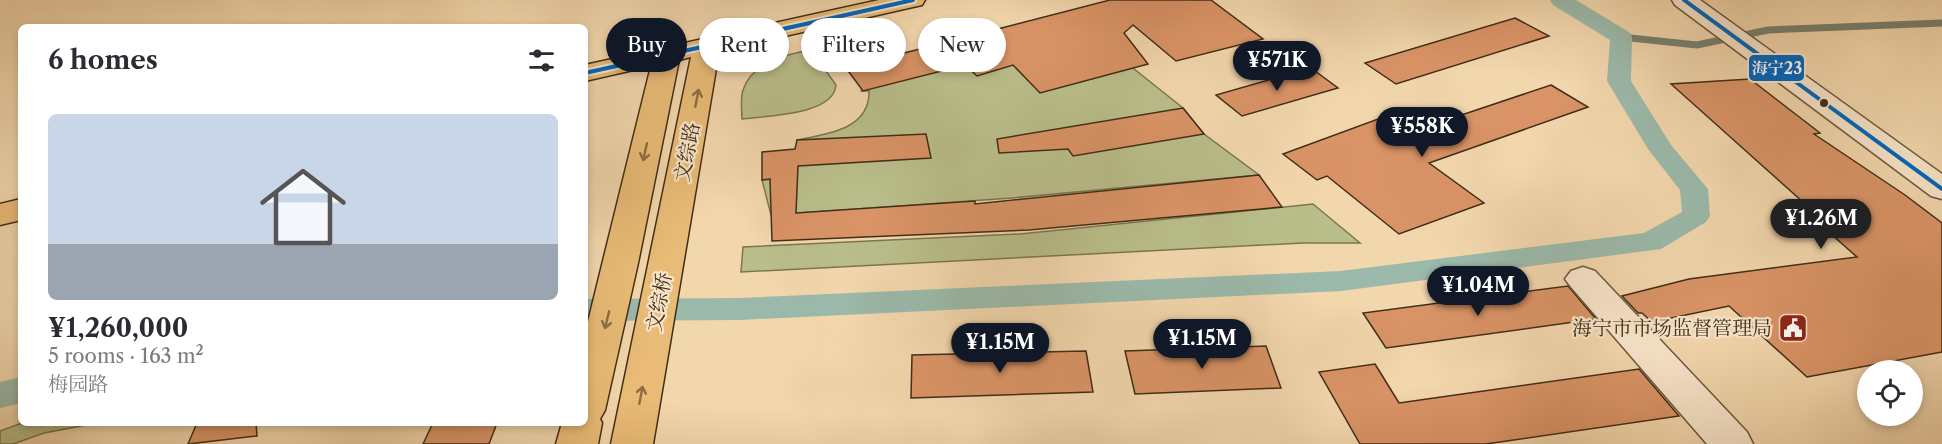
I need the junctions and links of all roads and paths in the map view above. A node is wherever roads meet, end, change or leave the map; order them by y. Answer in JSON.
{"nodes":[{"id":1,"x":913,"y":0,"type":"edge"},
{"id":2,"x":1684,"y":0,"type":"edge"},
{"id":3,"x":789,"y":28,"type":"edge"},
{"id":4,"x":606,"y":69,"type":"edge"},
{"id":5,"x":663,"y":72,"type":"edge"},
{"id":6,"x":702,"y":72,"type":"edge"},
{"id":7,"x":588,"y":73,"type":"edge"},
{"id":8,"x":1942,"y":189,"type":"edge"},
{"id":9,"x":18,"y":210,"type":"edge"},
{"id":10,"x":0,"y":214,"type":"edge"},
{"id":11,"x":667,"y":258,"type":"joint"},
{"id":12,"x":1583,"y":279,"type":"dead end"},
{"id":13,"x":588,"y":396,"type":"edge"},
{"id":14,"x":581,"y":426,"type":"edge"},
{"id":15,"x":577,"y":444,"type":"edge"},
{"id":16,"x":632,"y":444,"type":"edge"},
{"id":17,"x":1732,"y":444,"type":"edge"}],
"edges":[{"from":1,"to":3,"type":"main road"},
{"from":2,"to":8,"type":"street"},
{"from":4,"to":7,"type":"main road"},
{"from":5,"to":13,"type":"main road","one_way":true},
{"from":11,"to":6,"type":"main road","name":"文综路","one_way":true},
{"from":9,"to":10,"type":"main road"},
{"from":16,"to":11,"type":"main road","name":"文综桥","one_way":true},
{"from":12,"to":17,"type":"street"},
{"from":14,"to":15,"type":"main road"}]}
